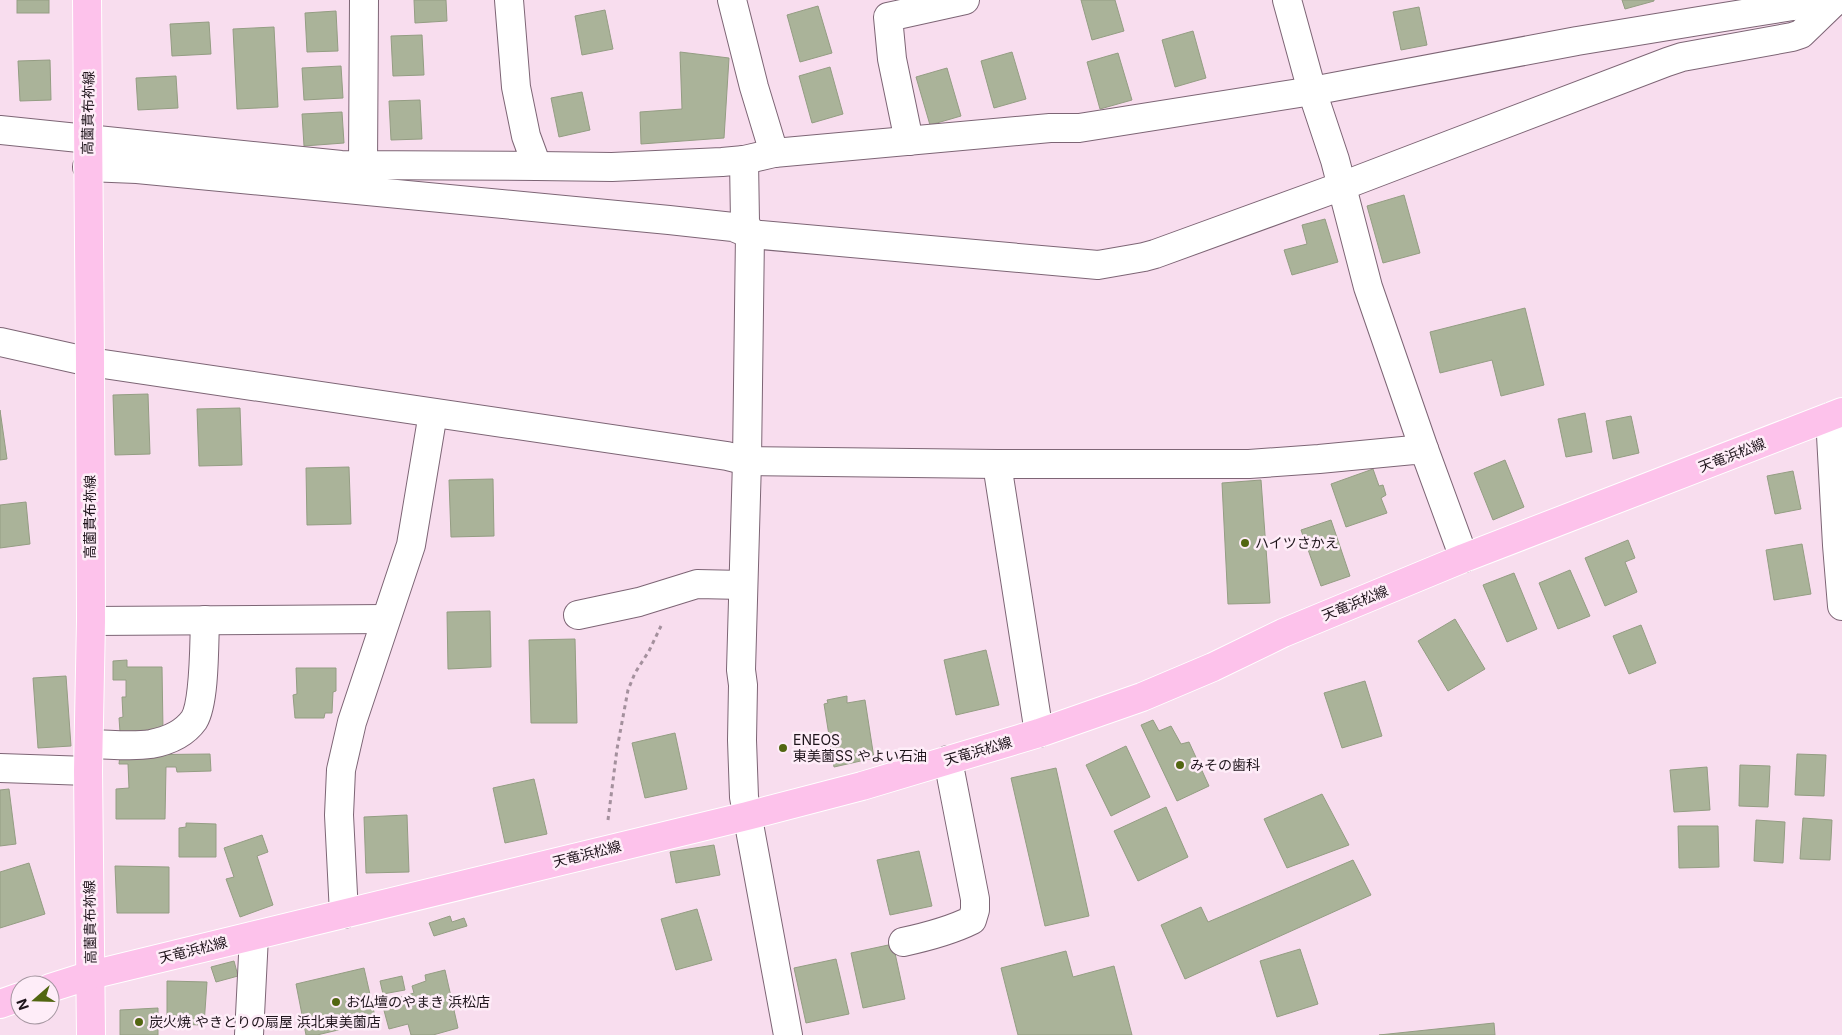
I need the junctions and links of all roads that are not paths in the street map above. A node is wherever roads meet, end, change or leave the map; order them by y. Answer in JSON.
{"nodes":[{"id":1,"x":87,"y":0,"type":"edge"},
{"id":2,"x":364,"y":0,"type":"edge"},
{"id":3,"x":509,"y":0,"type":"edge"},
{"id":4,"x":732,"y":0,"type":"edge"},
{"id":5,"x":965,"y":0,"type":"edge"},
{"id":6,"x":1287,"y":0,"type":"edge"},
{"id":7,"x":1834,"y":2,"type":"edge"},
{"id":8,"x":886,"y":8,"type":"edge"},
{"id":9,"x":1312,"y":91,"type":"junction"},
{"id":10,"x":0,"y":130,"type":"edge"},
{"id":11,"x":88,"y":140,"type":"junction"},
{"id":12,"x":908,"y":141,"type":"junction"},
{"id":13,"x":774,"y":153,"type":"junction"},
{"id":14,"x":744,"y":160,"type":"junction"},
{"id":15,"x":363,"y":165,"type":"junction"},
{"id":16,"x":537,"y":166,"type":"junction"},
{"id":17,"x":88,"y":167,"type":"junction"},
{"id":18,"x":1342,"y":186,"type":"junction"},
{"id":19,"x":750,"y":234,"type":"junction"},
{"id":20,"x":0,"y":342,"type":"edge"},
{"id":21,"x":90,"y":362,"type":"junction"},
{"id":22,"x":433,"y":413,"type":"junction"},
{"id":23,"x":1836,"y":414,"type":"edge"},
{"id":24,"x":1424,"y":449,"type":"junction"},
{"id":25,"x":747,"y":461,"type":"junction"},
{"id":26,"x":997,"y":464,"type":"junction"},
{"id":27,"x":1464,"y":558,"type":"junction"},
{"id":28,"x":743,"y":585,"type":"junction"},
{"id":29,"x":1842,"y":606,"type":"edge"},
{"id":30,"x":578,"y":615,"type":"dead end"},
{"id":31,"x":385,"y":619,"type":"junction"},
{"id":32,"x":205,"y":620,"type":"junction"},
{"id":33,"x":91,"y":621,"type":"junction"},
{"id":34,"x":1039,"y":733,"type":"junction"},
{"id":35,"x":88,"y":744,"type":"junction"},
{"id":36,"x":948,"y":760,"type":"junction"},
{"id":37,"x":0,"y":768,"type":"edge"},
{"id":38,"x":88,"y":770,"type":"junction"},
{"id":39,"x":746,"y":816,"type":"junction"},
{"id":40,"x":344,"y":914,"type":"junction"},
{"id":41,"x":254,"y":936,"type":"junction"},
{"id":42,"x":903,"y":942,"type":"dead end"},
{"id":43,"x":91,"y":975,"type":"junction"},
{"id":44,"x":60,"y":985,"type":"edge"},
{"id":45,"x":91,"y":1035,"type":"edge"},
{"id":46,"x":249,"y":1035,"type":"edge"},
{"id":47,"x":788,"y":1035,"type":"edge"}],
"edges":[{"from":1,"to":11,"type":"main road","name":"高薗貴布祢線"},
{"from":2,"to":15,"type":"street"},
{"from":3,"to":16,"type":"street"},
{"from":4,"to":13,"type":"street"},
{"from":5,"to":8,"type":"street"},
{"from":6,"to":9,"type":"street"},
{"from":7,"to":9,"type":"street"},
{"from":7,"to":18,"type":"street"},
{"from":8,"to":12,"type":"street"},
{"from":9,"to":12,"type":"street"},
{"from":9,"to":18,"type":"street"},
{"from":10,"to":11,"type":"street"},
{"from":11,"to":15,"type":"street"},
{"from":11,"to":17,"type":"main road","name":"高薗貴布祢線"},
{"from":12,"to":13,"type":"street"},
{"from":13,"to":14,"type":"street"},
{"from":14,"to":16,"type":"street"},
{"from":14,"to":19,"type":"street"},
{"from":15,"to":16,"type":"street"},
{"from":17,"to":19,"type":"street"},
{"from":17,"to":21,"type":"main road","name":"高薗貴布祢線"},
{"from":18,"to":19,"type":"street"},
{"from":18,"to":24,"type":"street"},
{"from":19,"to":25,"type":"street"},
{"from":20,"to":21,"type":"street"},
{"from":21,"to":22,"type":"street"},
{"from":21,"to":33,"type":"main road","name":"高薗貴布祢線"},
{"from":22,"to":25,"type":"street"},
{"from":22,"to":31,"type":"street"},
{"from":23,"to":27,"type":"main road","name":"天竜浜松線"},
{"from":23,"to":29,"type":"street"},
{"from":24,"to":26,"type":"street"},
{"from":24,"to":27,"type":"street"},
{"from":25,"to":26,"type":"street"},
{"from":25,"to":28,"type":"street"},
{"from":26,"to":34,"type":"street"},
{"from":27,"to":34,"type":"main road","name":"天竜浜松線"},
{"from":28,"to":30,"type":"street"},
{"from":28,"to":39,"type":"street"},
{"from":31,"to":32,"type":"street"},
{"from":31,"to":40,"type":"street"},
{"from":32,"to":33,"type":"street"},
{"from":32,"to":35,"type":"street"},
{"from":33,"to":35,"type":"main road","name":"高薗貴布祢線"},
{"from":34,"to":36,"type":"main road","name":"天竜浜松線"},
{"from":35,"to":38,"type":"main road","name":"高薗貴布祢線"},
{"from":36,"to":39,"type":"main road","name":"天竜浜松線"},
{"from":36,"to":42,"type":"street"},
{"from":37,"to":38,"type":"street"},
{"from":38,"to":43,"type":"main road","name":"高薗貴布祢線"},
{"from":39,"to":40,"type":"main road","name":"天竜浜松線"},
{"from":39,"to":47,"type":"street"},
{"from":40,"to":41,"type":"main road","name":"天竜浜松線"},
{"from":41,"to":43,"type":"main road","name":"天竜浜松線"},
{"from":41,"to":46,"type":"street"},
{"from":43,"to":44,"type":"main road","name":"天竜浜松線"},
{"from":43,"to":45,"type":"main road","name":"高薗貴布祢線"}]}
